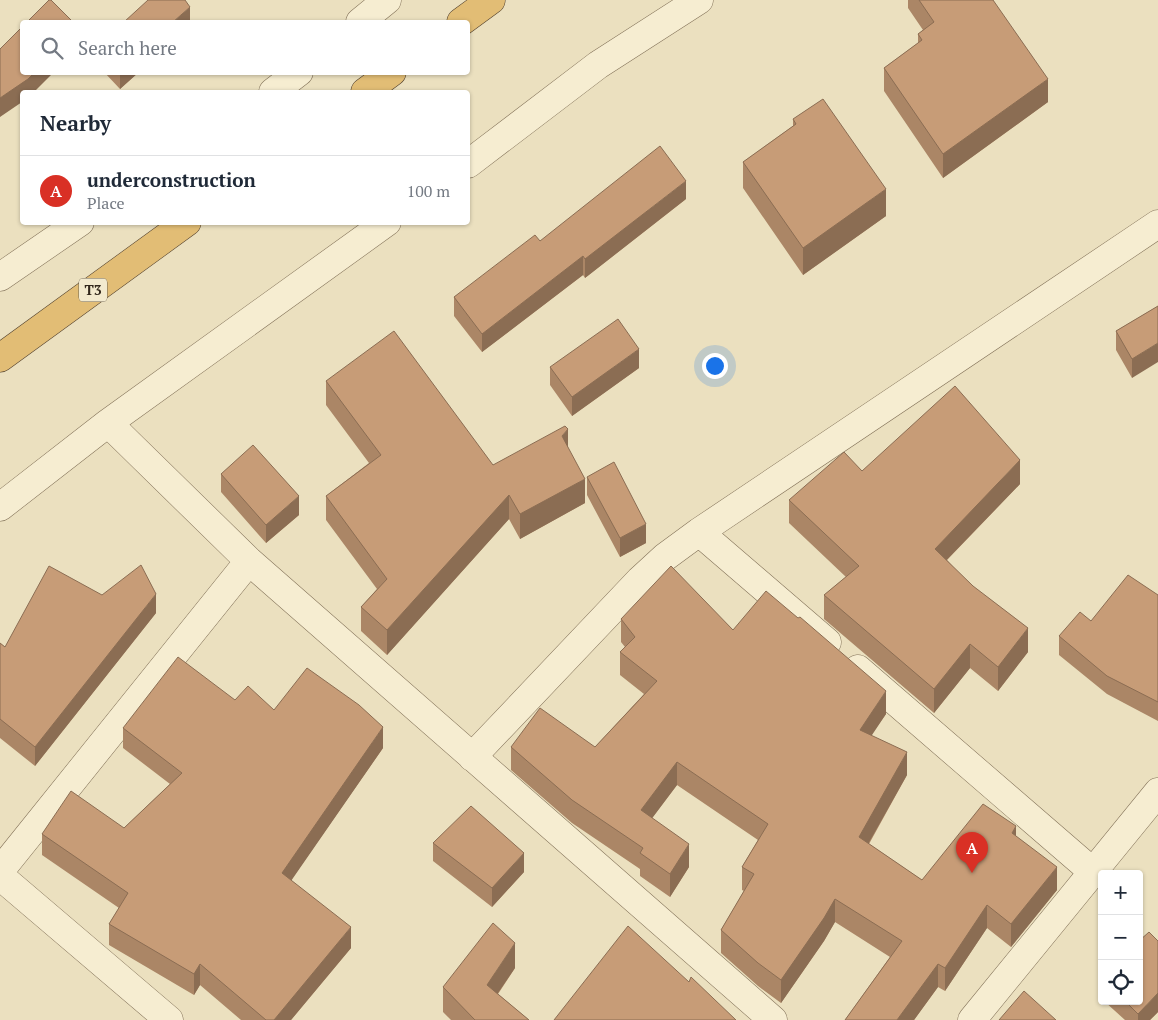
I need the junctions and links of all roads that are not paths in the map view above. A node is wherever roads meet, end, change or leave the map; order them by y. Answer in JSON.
{"nodes":[{"id":1,"x":387,"y":0,"type":"edge"},
{"id":2,"x":492,"y":0,"type":"edge"},
{"id":3,"x":699,"y":0,"type":"edge"},
{"id":4,"x":362,"y":20,"type":"edge"},
{"id":5,"x":464,"y":20,"type":"edge"},
{"id":6,"x":295,"y":75,"type":"edge"},
{"id":7,"x":388,"y":75,"type":"edge"},
{"id":8,"x":275,"y":90,"type":"edge"},
{"id":9,"x":368,"y":90,"type":"edge"},
{"id":10,"x":470,"y":162,"type":"edge"},
{"id":11,"x":1158,"y":224,"type":"edge"},
{"id":12,"x":76,"y":225,"type":"edge"},
{"id":13,"x":182,"y":225,"type":"edge"},
{"id":14,"x":383,"y":225,"type":"edge"},
{"id":15,"x":0,"y":277,"type":"edge"},
{"id":16,"x":0,"y":358,"type":"edge"},
{"id":17,"x":108,"y":424,"type":"junction"},
{"id":18,"x":0,"y":507,"type":"edge"},
{"id":19,"x":698,"y":532,"type":"junction"},
{"id":20,"x":249,"y":561,"type":"junction"},
{"id":21,"x":472,"y":757,"type":"junction"},
{"id":22,"x":1158,"y":792,"type":"edge"},
{"id":23,"x":0,"y":871,"type":"edge"},
{"id":24,"x":1093,"y":872,"type":"junction"},
{"id":25,"x":0,"y":876,"type":"edge"},
{"id":26,"x":169,"y":1020,"type":"edge"},
{"id":27,"x":773,"y":1020,"type":"edge"},
{"id":28,"x":972,"y":1020,"type":"edge"}],
"edges":[{"from":1,"to":4,"type":"street"},
{"from":2,"to":5,"type":"highway"},
{"from":3,"to":10,"type":"street"},
{"from":6,"to":8,"type":"street"},
{"from":7,"to":9,"type":"highway"},
{"from":11,"to":19,"type":"street"},
{"from":12,"to":15,"type":"street"},
{"from":13,"to":16,"type":"highway","number":"T3"},
{"from":14,"to":17,"type":"street"},
{"from":17,"to":18,"type":"street"},
{"from":17,"to":20,"type":"street"},
{"from":19,"to":21,"type":"street"},
{"from":19,"to":24,"type":"street"},
{"from":20,"to":21,"type":"street"},
{"from":20,"to":23,"type":"street"},
{"from":21,"to":27,"type":"street"},
{"from":22,"to":24,"type":"street"},
{"from":24,"to":28,"type":"street"},
{"from":25,"to":26,"type":"street"}]}
